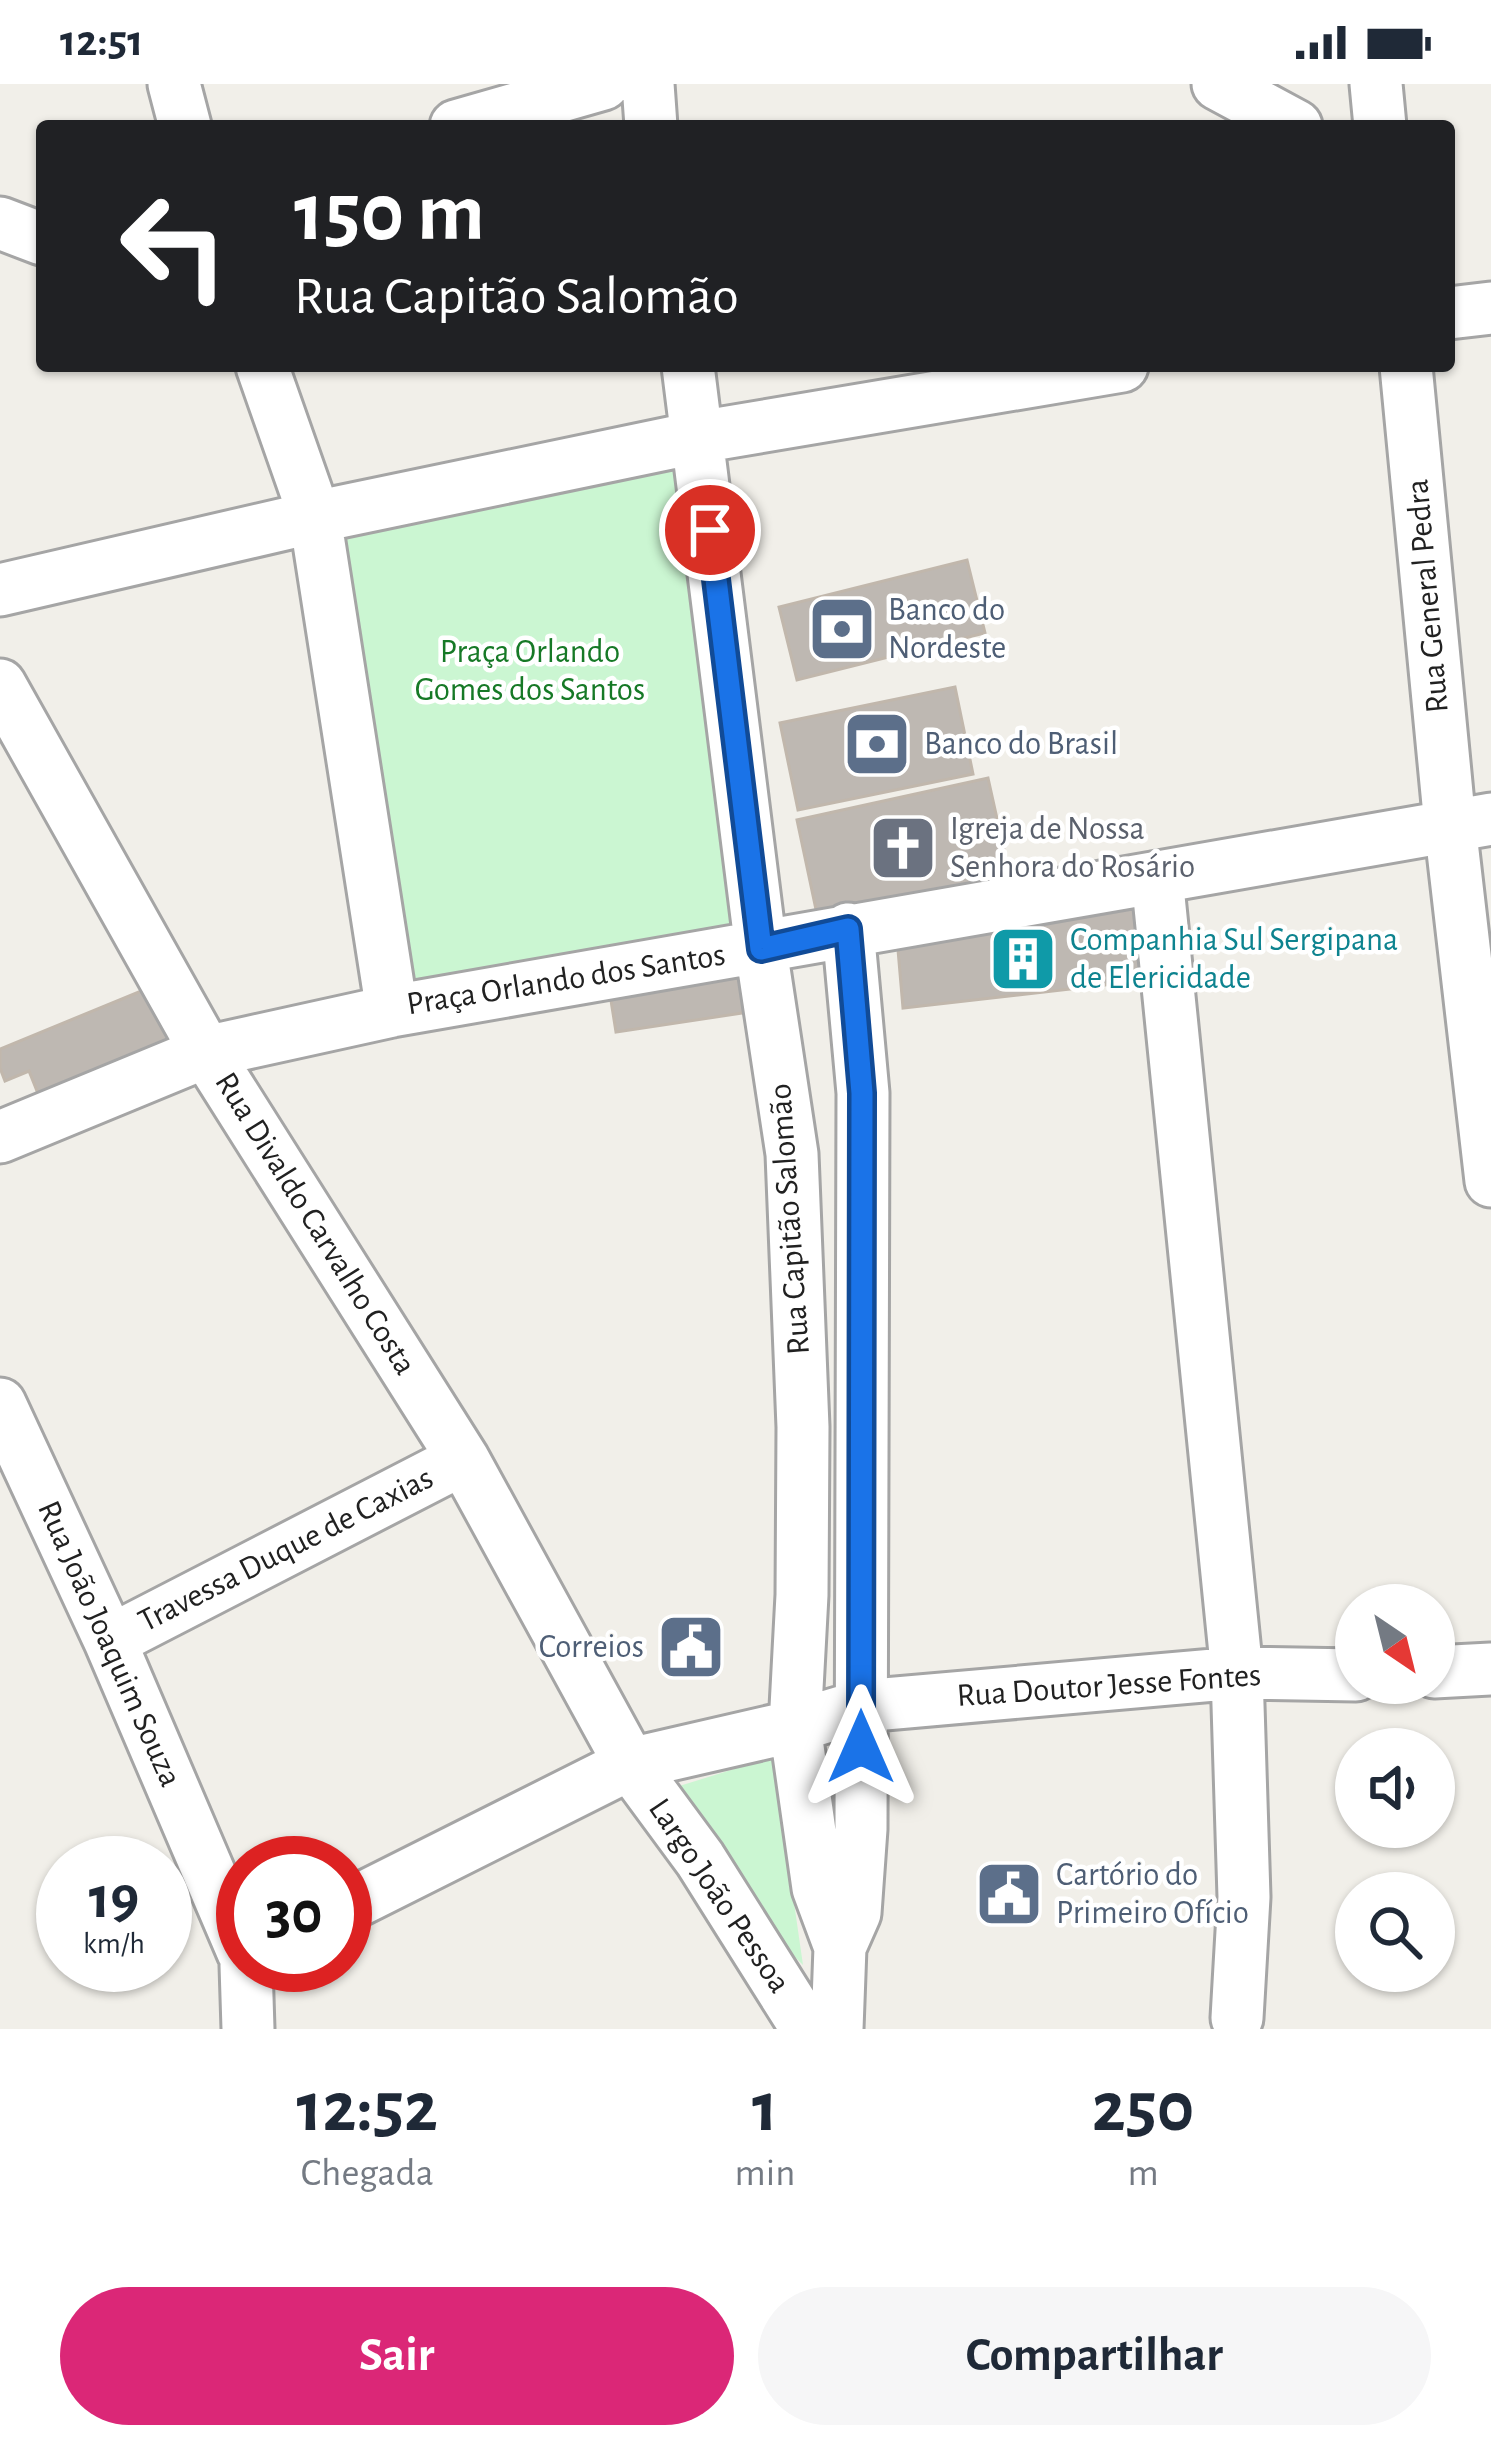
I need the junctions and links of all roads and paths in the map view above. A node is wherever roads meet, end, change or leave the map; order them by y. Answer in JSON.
{"nodes":[{"id":1,"x":174,"y":84,"type":"edge"},
{"id":2,"x":603,"y":84,"type":"edge"},
{"id":3,"x":648,"y":84,"type":"edge"},
{"id":4,"x":1218,"y":84,"type":"edge"},
{"id":5,"x":1376,"y":84,"type":"edge"},
{"id":6,"x":183,"y":120,"type":"edge"},
{"id":7,"x":477,"y":120,"type":"edge"},
{"id":8,"x":651,"y":120,"type":"edge"},
{"id":9,"x":1285,"y":120,"type":"edge"},
{"id":10,"x":1380,"y":120,"type":"edge"},
{"id":11,"x":0,"y":223,"type":"edge"},
{"id":12,"x":36,"y":238,"type":"edge"},
{"id":13,"x":36,"y":243,"type":"edge"},
{"id":14,"x":0,"y":255,"type":"edge"},
{"id":15,"x":1491,"y":308,"type":"edge"},
{"id":16,"x":1455,"y":312,"type":"edge"},
{"id":17,"x":264,"y":372,"type":"edge"},
{"id":18,"x":689,"y":372,"type":"edge"},
{"id":19,"x":1086,"y":372,"type":"edge"},
{"id":20,"x":1407,"y":372,"type":"edge"},
{"id":21,"x":699,"y":437,"type":"junction"},
{"id":22,"x":315,"y":517,"type":"junction"},
{"id":23,"x":0,"y":590,"type":"edge"},
{"id":24,"x":0,"y":685,"type":"edge"},
{"id":25,"x":1470,"y":822,"type":"edge"},
{"id":26,"x":1157,"y":877,"type":"junction"},
{"id":27,"x":848,"y":929,"type":"junction"},
{"id":28,"x":761,"y":949,"type":"junction"},
{"id":29,"x":392,"y":1011,"type":"junction"},
{"id":30,"x":206,"y":1052,"type":"junction"},
{"id":31,"x":0,"y":1137,"type":"edge"},
{"id":32,"x":1491,"y":1181,"type":"edge"},
{"id":33,"x":0,"y":1403,"type":"edge"},
{"id":34,"x":463,"y":1459,"type":"junction"},
{"id":35,"x":110,"y":1641,"type":"junction"},
{"id":36,"x":1491,"y":1669,"type":"edge"},
{"id":37,"x":1455,"y":1671,"type":"edge"},
{"id":38,"x":1237,"y":1673,"type":"junction"},
{"id":39,"x":1335,"y":1675,"type":"edge"},
{"id":40,"x":862,"y":1706,"type":"junction"},
{"id":41,"x":795,"y":1726,"type":"junction"},
{"id":42,"x":630,"y":1764,"type":"junction"},
{"id":43,"x":216,"y":1889,"type":"edge"},
{"id":44,"x":372,"y":1893,"type":"edge"},
{"id":45,"x":839,"y":1946,"type":"junction"},
{"id":46,"x":247,"y":1992,"type":"edge"},
{"id":47,"x":1237,"y":2018,"type":"dead end"},
{"id":48,"x":248,"y":2029,"type":"edge"},
{"id":49,"x":806,"y":2029,"type":"edge"},
{"id":50,"x":837,"y":2029,"type":"edge"}],
"edges":[{"from":1,"to":6,"type":"street"},
{"from":2,"to":7,"type":"street"},
{"from":3,"to":8,"type":"street"},
{"from":4,"to":9,"type":"street"},
{"from":5,"to":10,"type":"street"},
{"from":11,"to":12,"type":"street"},
{"from":13,"to":14,"type":"street"},
{"from":15,"to":16,"type":"street"},
{"from":17,"to":22,"type":"street","name":"Praça Orlando dos Santos"},
{"from":18,"to":21,"type":"street","name":"Praça Orlando dos Santos"},
{"from":19,"to":21,"type":"street"},
{"from":20,"to":25,"type":"street","name":"Rua General Pedra"},
{"from":21,"to":22,"type":"street"},
{"from":21,"to":28,"type":"street","name":"Praça Orlando dos Santos"},
{"from":22,"to":23,"type":"street"},
{"from":22,"to":29,"type":"street","name":"Praça Orlando dos Santos"},
{"from":24,"to":30,"type":"street","name":"Rua Divaldo Carvalho Costa"},
{"from":25,"to":26,"type":"street"},
{"from":25,"to":32,"type":"street","name":"Rua General Pedra"},
{"from":26,"to":27,"type":"street"},
{"from":26,"to":38,"type":"street"},
{"from":27,"to":28,"type":"street"},
{"from":27,"to":40,"type":"street","name":"Rua Capitão Salomão"},
{"from":28,"to":29,"type":"street","name":"Praça Orlando dos Santos"},
{"from":28,"to":41,"type":"street","name":"Rua Capitão Salomão"},
{"from":29,"to":30,"type":"street"},
{"from":30,"to":31,"type":"street"},
{"from":30,"to":34,"type":"street","name":"Rua Divaldo Carvalho Costa"},
{"from":33,"to":35,"type":"street","name":"Rua João Joaquim Souza"},
{"from":34,"to":35,"type":"street","name":"Travessa Duque de Caxias"},
{"from":34,"to":42,"type":"street","name":"Rua Divaldo Carvalho Costa"},
{"from":35,"to":43,"type":"street","name":"Rua João Joaquim Souza"},
{"from":36,"to":37,"type":"street"},
{"from":38,"to":39,"type":"street","name":"Rua Doutor Jesse Fontes"},
{"from":38,"to":40,"type":"street","name":"Rua Doutor Jesse Fontes"},
{"from":38,"to":47,"type":"street"},
{"from":40,"to":41,"type":"street","name":"Rua Doutor Jesse Fontes"},
{"from":40,"to":45,"type":"street","name":"Rua Capitão Salomão"},
{"from":41,"to":42,"type":"street","name":"Rua Doutor Jesse Fontes"},
{"from":41,"to":45,"type":"street","name":"Rua Capitão Salomão"},
{"from":42,"to":44,"type":"street","name":"Rua Doutor Jesse Fontes"},
{"from":42,"to":49,"type":"street","name":"Largo João Pessoa"},
{"from":45,"to":50,"type":"street","name":"Rua Capitão Salomão"},
{"from":46,"to":48,"type":"street"}]}
